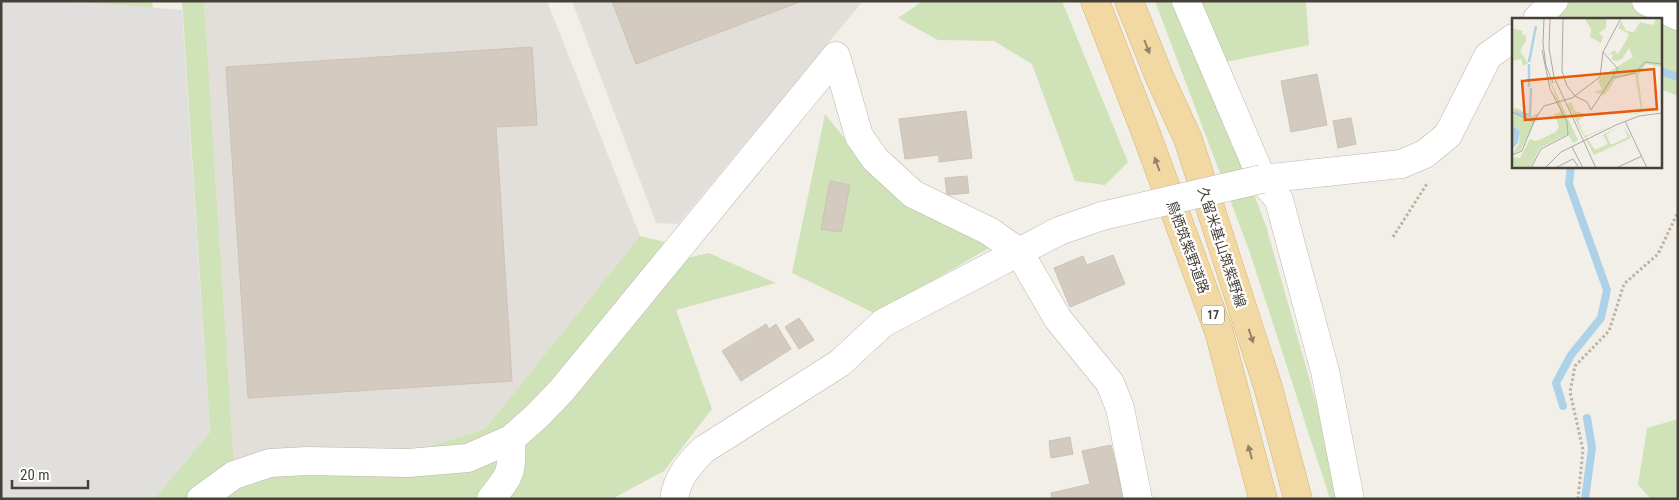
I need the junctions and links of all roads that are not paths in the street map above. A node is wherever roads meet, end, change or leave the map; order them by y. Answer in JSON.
{"nodes":[{"id":1,"x":1095,"y":1,"type":"edge"},
{"id":2,"x":1129,"y":1,"type":"edge"},
{"id":3,"x":1186,"y":1,"type":"edge"},
{"id":4,"x":1554,"y":1,"type":"edge"},
{"id":5,"x":1646,"y":1,"type":"edge"},
{"id":6,"x":1678,"y":16,"type":"edge"},
{"id":7,"x":1538,"y":18,"type":"edge"},
{"id":8,"x":1512,"y":39,"type":"edge"},
{"id":9,"x":1262,"y":179,"type":"junction"},
{"id":10,"x":1020,"y":252,"type":"junction"},
{"id":11,"x":510,"y":439,"type":"junction"},
{"id":12,"x":1283,"y":441,"type":"junction"},
{"id":13,"x":202,"y":499,"type":"edge"},
{"id":14,"x":491,"y":499,"type":"edge"},
{"id":15,"x":674,"y":499,"type":"edge"},
{"id":16,"x":1138,"y":499,"type":"edge"},
{"id":17,"x":1263,"y":499,"type":"edge"},
{"id":18,"x":1298,"y":499,"type":"edge"},
{"id":19,"x":1308,"y":499,"type":"edge"},
{"id":20,"x":1350,"y":499,"type":"edge"}],
"edges":[{"from":17,"to":1,"type":"main road","name":"鳥栖筑紫野道路","number":"17","one_way":true},
{"from":2,"to":12,"type":"main road","name":"久留米基山筑紫野線","number":"17","one_way":true},
{"from":3,"to":9,"type":"street"},
{"from":4,"to":7,"type":"street"},
{"from":5,"to":6,"type":"street"},
{"from":8,"to":9,"type":"street"},
{"from":9,"to":10,"type":"street","bridge":true},
{"from":9,"to":20,"type":"street"},
{"from":10,"to":11,"type":"street"},
{"from":10,"to":15,"type":"street"},
{"from":10,"to":16,"type":"street"},
{"from":11,"to":13,"type":"street"},
{"from":11,"to":14,"type":"street"},
{"from":12,"to":18,"type":"main road","name":"久留米基山筑紫野線","number":"17"},
{"from":12,"to":19,"type":"main road"}]}
